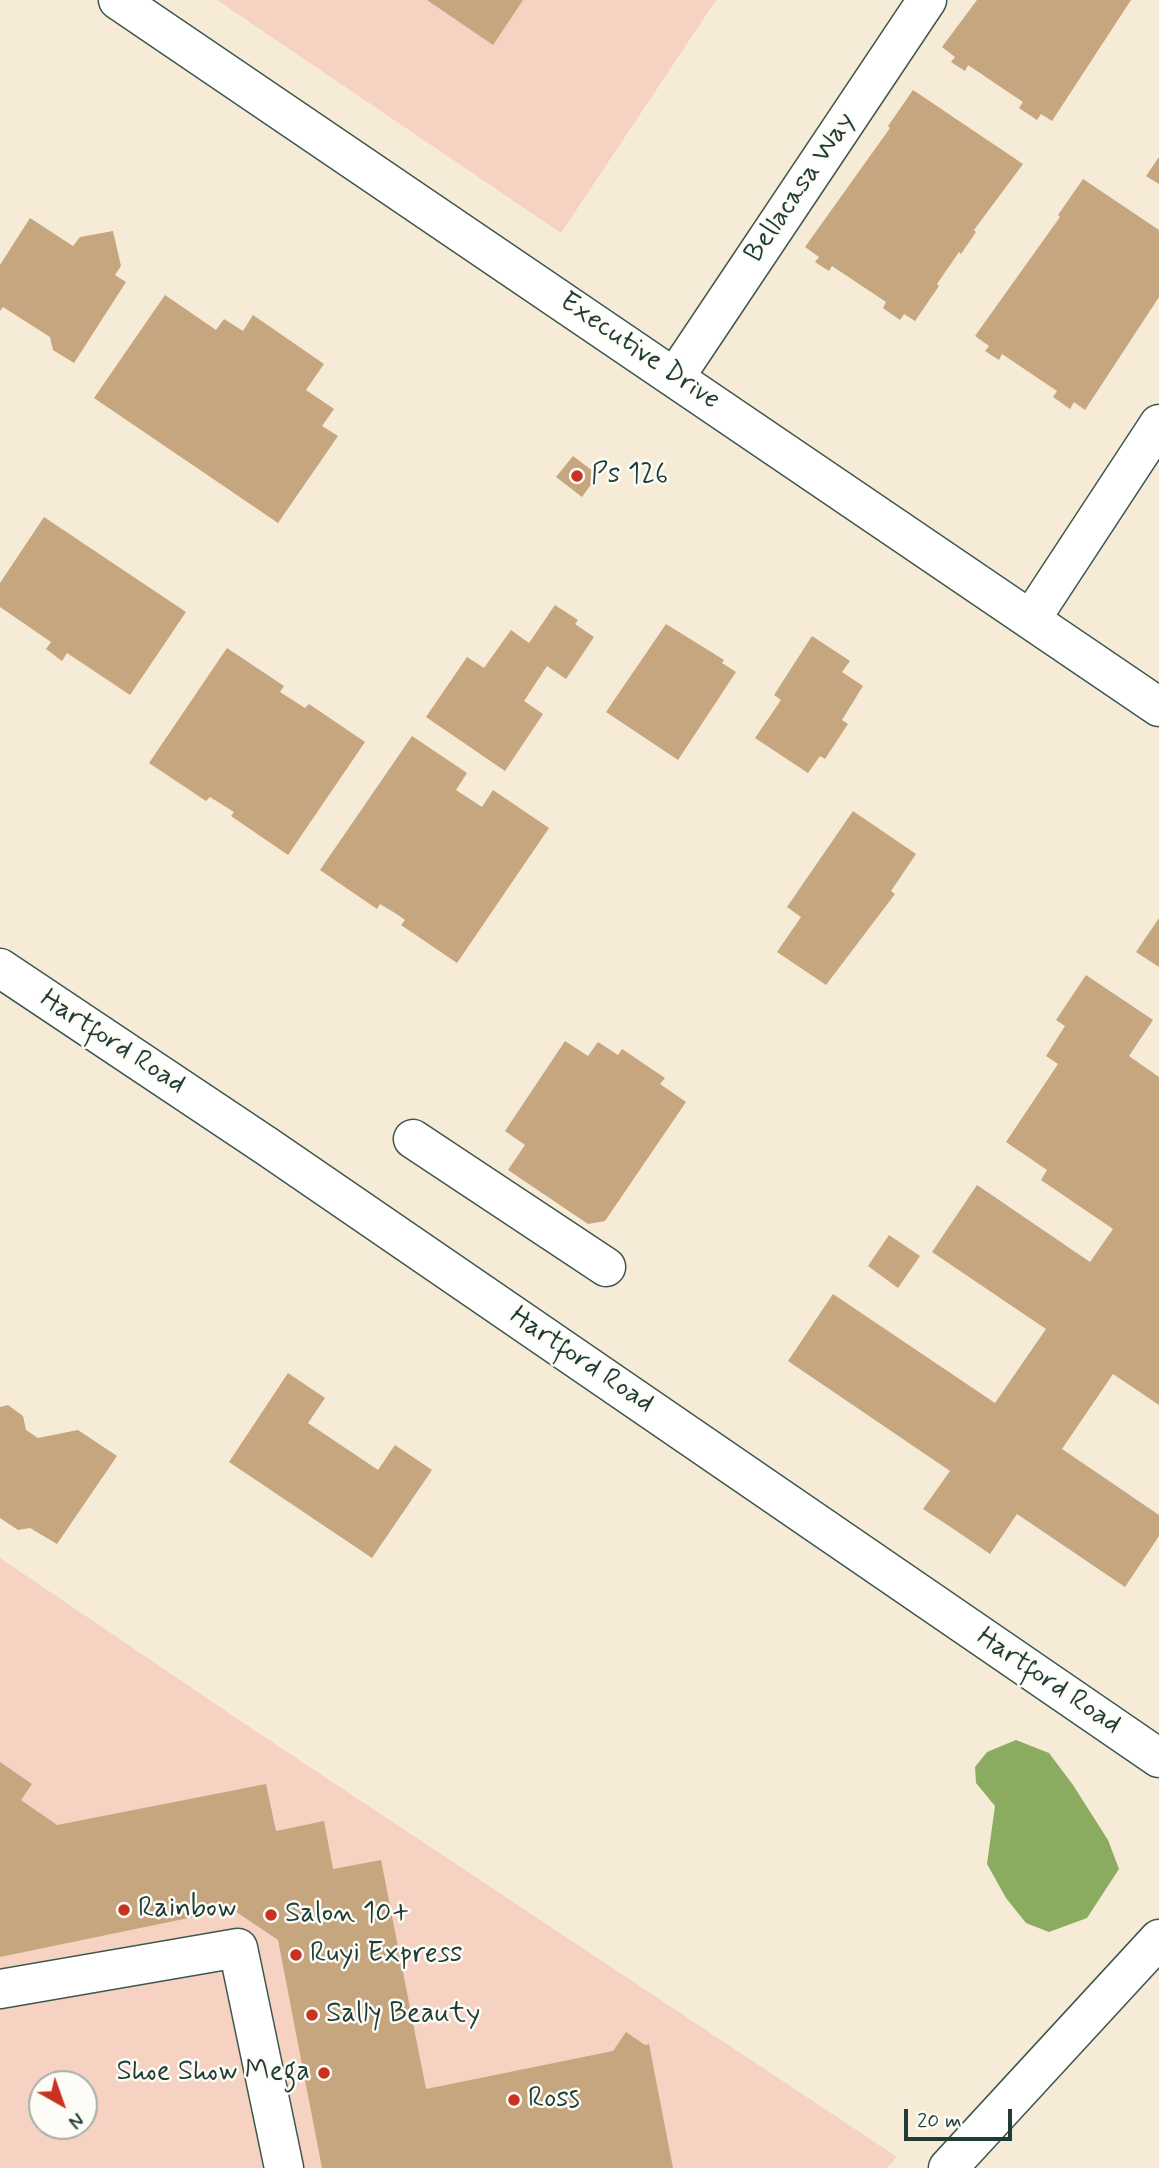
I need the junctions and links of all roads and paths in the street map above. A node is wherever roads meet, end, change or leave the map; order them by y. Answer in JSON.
{"nodes":[{"id":1,"x":118,"y":0,"type":"edge"},
{"id":2,"x":927,"y":0,"type":"edge"},
{"id":3,"x":675,"y":377,"type":"junction"},
{"id":4,"x":1159,"y":424,"type":"edge"},
{"id":5,"x":1031,"y":619,"type":"junction"},
{"id":6,"x":1159,"y":707,"type":"edge"},
{"id":7,"x":0,"y":968,"type":"edge"},
{"id":8,"x":413,"y":1139,"type":"dead end"},
{"id":9,"x":606,"y":1267,"type":"dead end"},
{"id":10,"x":1159,"y":1758,"type":"edge"},
{"id":11,"x":1159,"y":1938,"type":"edge"},
{"id":12,"x":0,"y":1989,"type":"edge"},
{"id":13,"x":284,"y":2168,"type":"edge"},
{"id":14,"x":948,"y":2168,"type":"edge"}],
"edges":[{"from":1,"to":3,"type":"street","name":"Executive Drive"},
{"from":2,"to":3,"type":"street","name":"Bellacasa Way"},
{"from":3,"to":5,"type":"street","name":"Executive Drive"},
{"from":4,"to":5,"type":"street"},
{"from":5,"to":6,"type":"street","name":"Executive Drive"},
{"from":7,"to":10,"type":"street","name":"Hartford Road"},
{"from":8,"to":9,"type":"street"},
{"from":11,"to":14,"type":"street"},
{"from":12,"to":13,"type":"street"}]}
